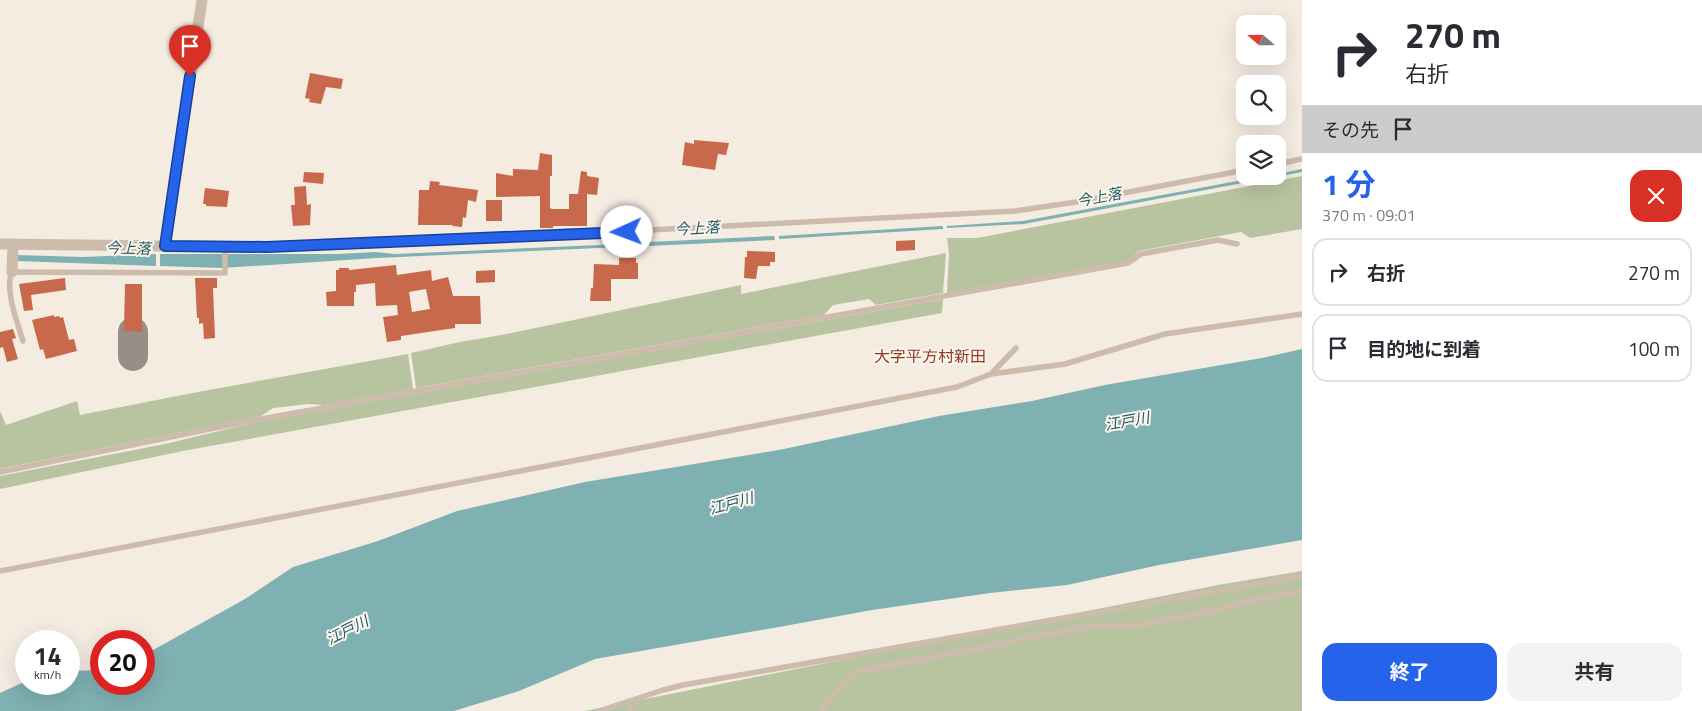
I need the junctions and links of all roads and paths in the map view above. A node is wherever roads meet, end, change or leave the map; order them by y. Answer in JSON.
{"nodes":[{"id":1,"x":202,"y":0,"type":"edge"},
{"id":2,"x":1302,"y":160,"type":"edge"},
{"id":3,"x":1286,"y":163,"type":"edge"},
{"id":4,"x":1236,"y":172,"type":"edge"},
{"id":5,"x":0,"y":244,"type":"edge"},
{"id":6,"x":1237,"y":244,"type":"dead end"},
{"id":7,"x":165,"y":246,"type":"junction"},
{"id":8,"x":13,"y":248,"type":"junction"},
{"id":9,"x":225,"y":248,"type":"junction"},
{"id":10,"x":12,"y":268,"type":"junction"},
{"id":11,"x":1302,"y":314,"type":"edge"},
{"id":12,"x":24,"y":341,"type":"dead end"},
{"id":13,"x":1016,"y":348,"type":"dead end"},
{"id":14,"x":991,"y":374,"type":"junction"},
{"id":15,"x":0,"y":472,"type":"edge"},
{"id":16,"x":0,"y":571,"type":"edge"},
{"id":17,"x":1302,"y":576,"type":"edge"},
{"id":18,"x":1302,"y":591,"type":"edge"},
{"id":19,"x":628,"y":701,"type":"junction"},
{"id":20,"x":599,"y":711,"type":"edge"},
{"id":21,"x":632,"y":711,"type":"edge"},
{"id":22,"x":820,"y":711,"type":"edge"}],
"edges":[{"from":1,"to":7,"type":"street"},
{"from":2,"to":3,"type":"lane"},
{"from":4,"to":9,"type":"lane"},
{"from":5,"to":8,"type":"street"},
{"from":6,"to":15,"type":"lane"},
{"from":7,"to":8,"type":"street"},
{"from":7,"to":9,"type":"lane"},
{"from":8,"to":10,"type":"street"},
{"from":9,"to":10,"type":"lane"},
{"from":10,"to":12,"type":"lane"},
{"from":11,"to":14,"type":"lane"},
{"from":13,"to":14,"type":"lane"},
{"from":14,"to":16,"type":"lane"},
{"from":17,"to":19,"type":"lane"},
{"from":18,"to":22,"type":"lane"},
{"from":19,"to":20,"type":"lane"},
{"from":19,"to":21,"type":"lane"}]}
